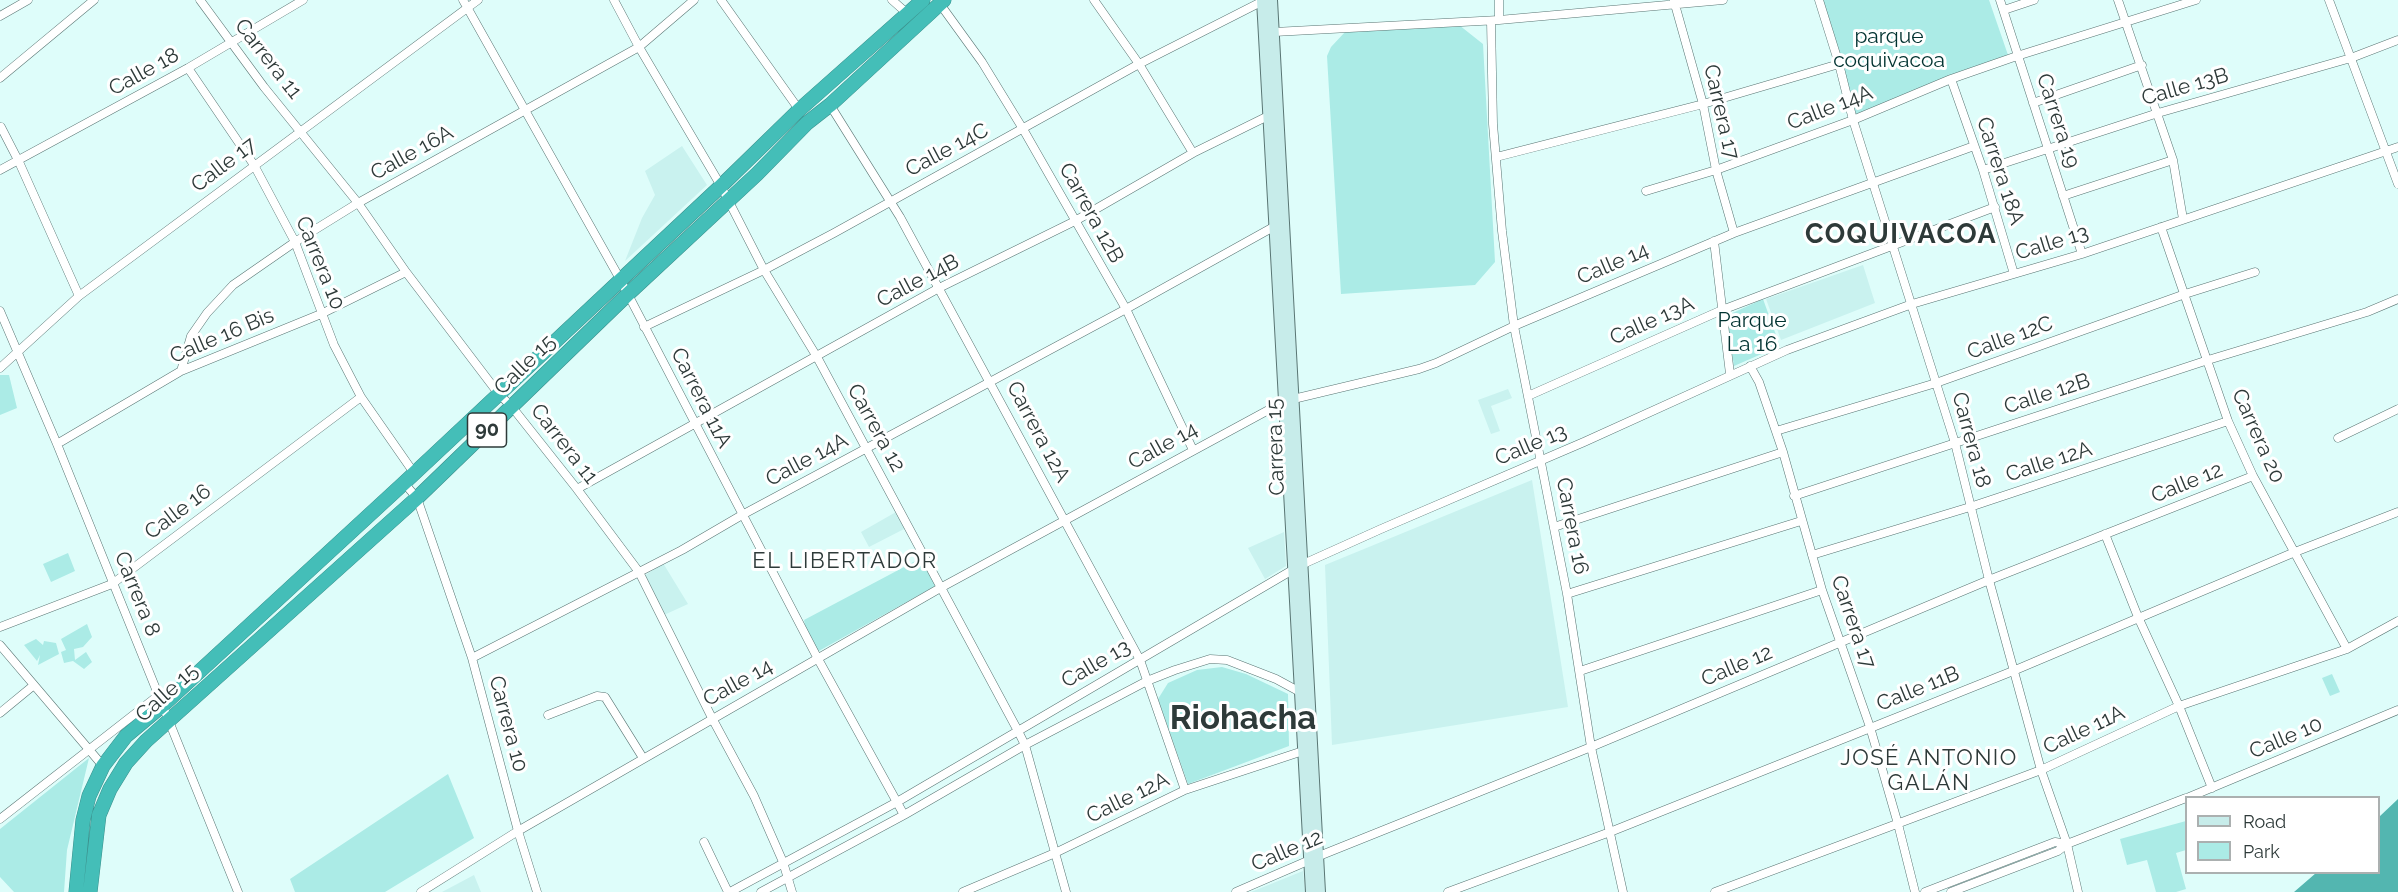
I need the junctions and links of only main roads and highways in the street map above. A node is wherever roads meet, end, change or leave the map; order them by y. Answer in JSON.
{"nodes":[{"id":1,"x":923,"y":0,"type":"edge"},
{"id":2,"x":1263,"y":0,"type":"edge"},
{"id":3,"x":1272,"y":0,"type":"edge"},
{"id":4,"x":942,"y":2,"type":"edge"},
{"id":5,"x":914,"y":19,"type":"junction"},
{"id":6,"x":1275,"y":114,"type":"junction"},
{"id":7,"x":1297,"y":568,"type":"junction"},
{"id":8,"x":1308,"y":749,"type":"junction"},
{"id":9,"x":1314,"y":859,"type":"junction"},
{"id":10,"x":76,"y":892,"type":"edge"},
{"id":11,"x":90,"y":892,"type":"edge"},
{"id":12,"x":1311,"y":892,"type":"edge"},
{"id":13,"x":1320,"y":892,"type":"edge"}],
"edges":[{"from":1,"to":5,"type":"highway","name":"Calle 15","number":"90"},
{"from":2,"to":6,"type":"main road","name":"Carrera 15"},
{"from":3,"to":6,"type":"main road","name":"Carrera 15"},
{"from":4,"to":5,"type":"highway","name":"Calle 15","number":"90"},
{"from":5,"to":10,"type":"highway","name":"Calle 15","number":"90"},
{"from":5,"to":11,"type":"highway","name":"Calle 15","number":"90"},
{"from":6,"to":7,"type":"main road","name":"Carrera 15"},
{"from":7,"to":8,"type":"main road","name":"Carrera 15"},
{"from":7,"to":8,"type":"main road","name":"Carrera 15"},
{"from":8,"to":9,"type":"main road","name":"Carrera 15"},
{"from":9,"to":12,"type":"main road"},
{"from":9,"to":13,"type":"main road","name":"Carrera 15"}]}
